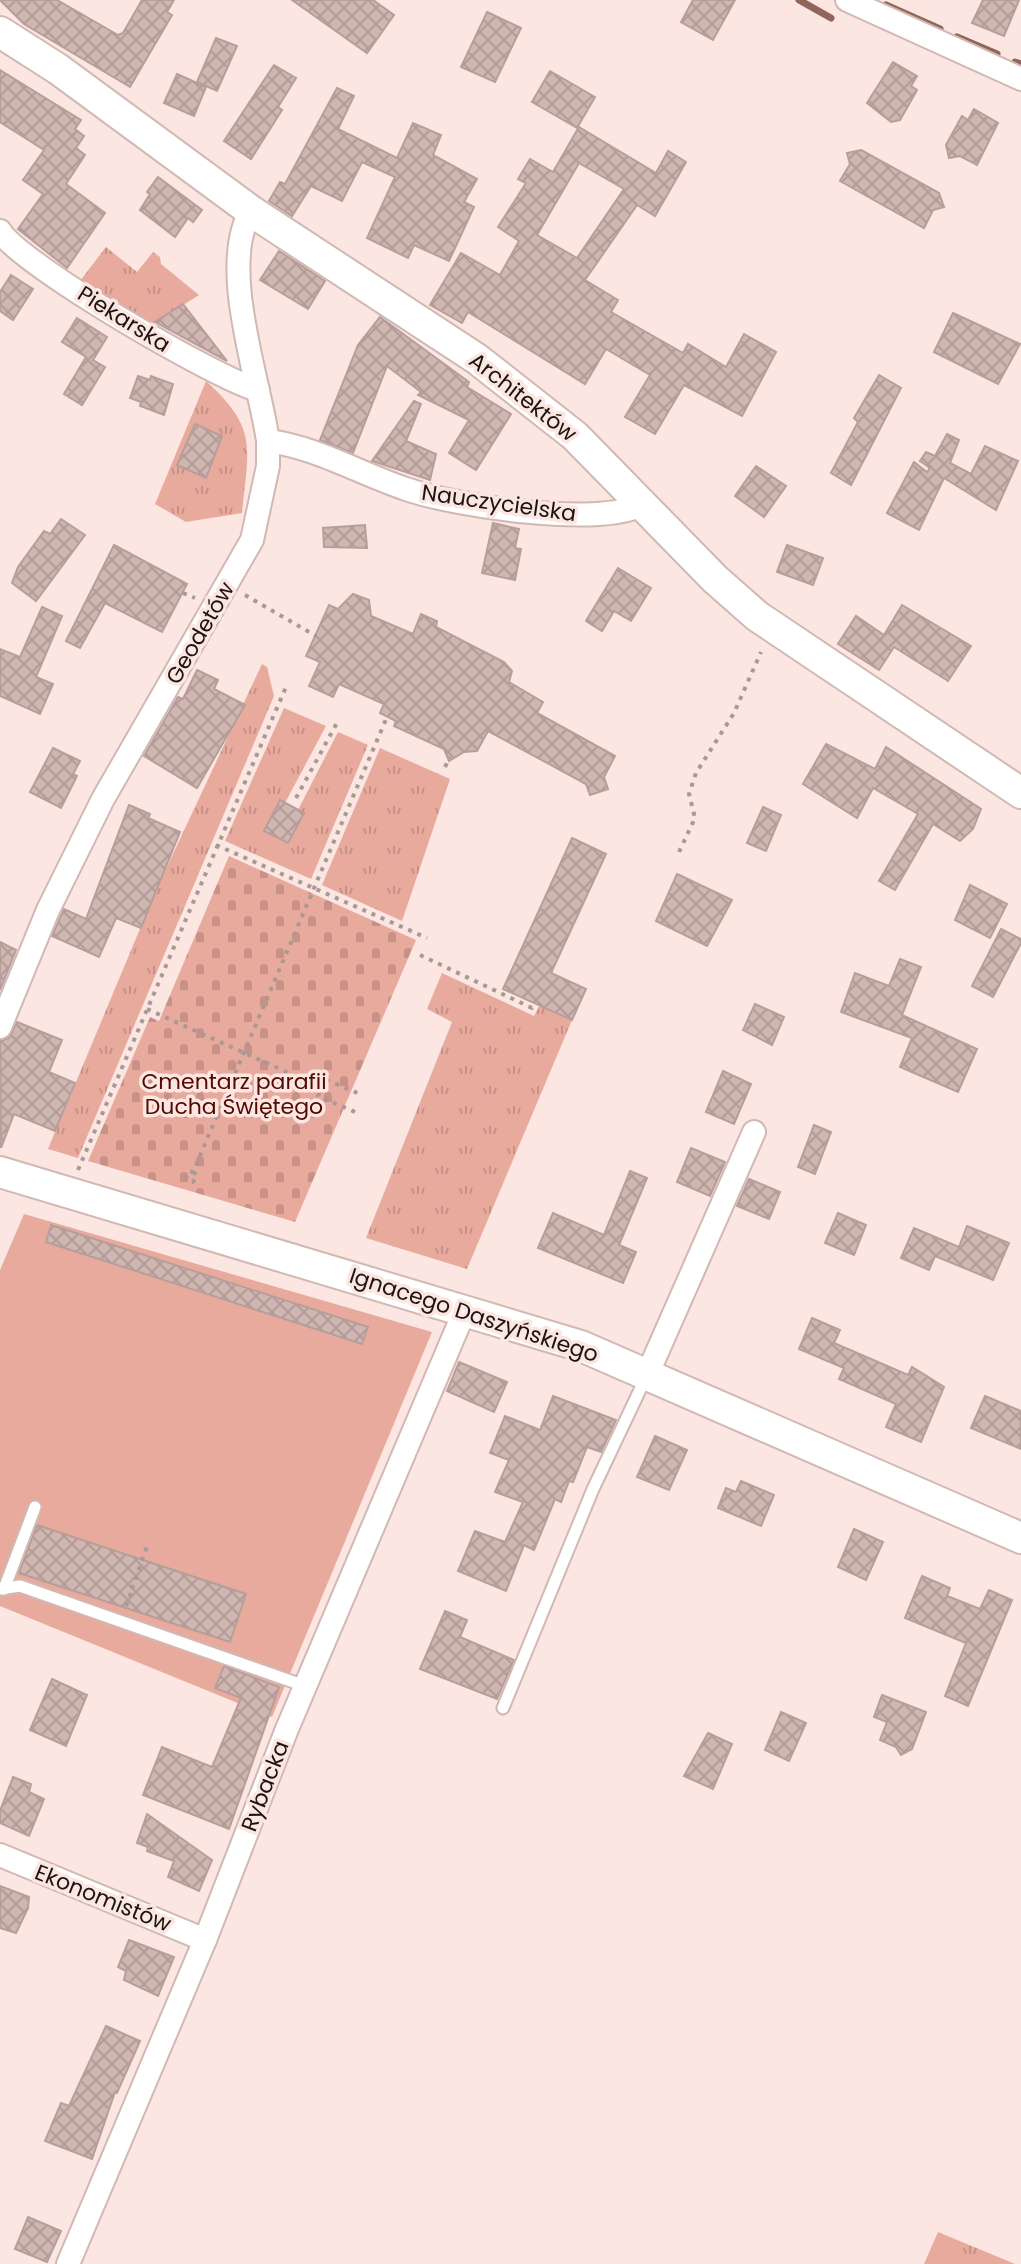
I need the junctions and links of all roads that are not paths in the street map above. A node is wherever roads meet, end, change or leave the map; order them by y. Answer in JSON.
{"nodes":[{"id":1,"x":858,"y":2,"type":"edge"},
{"id":2,"x":0,"y":32,"type":"edge"},
{"id":3,"x":1021,"y":79,"type":"edge"},
{"id":4,"x":251,"y":211,"type":"junction"},
{"id":5,"x":0,"y":231,"type":"edge"},
{"id":6,"x":258,"y":390,"type":"junction"},
{"id":7,"x":268,"y":441,"type":"junction"},
{"id":8,"x":641,"y":505,"type":"junction"},
{"id":9,"x":1021,"y":793,"type":"edge"},
{"id":10,"x":0,"y":1027,"type":"edge"},
{"id":11,"x":754,"y":1132,"type":"dead end"},
{"id":12,"x":0,"y":1172,"type":"edge"},
{"id":13,"x":465,"y":1310,"type":"junction"},
{"id":14,"x":647,"y":1375,"type":"junction"},
{"id":15,"x":35,"y":1507,"type":"dead end"},
{"id":16,"x":1021,"y":1538,"type":"edge"},
{"id":17,"x":2,"y":1589,"type":"edge"},
{"id":18,"x":305,"y":1686,"type":"junction"},
{"id":19,"x":503,"y":1708,"type":"dead end"},
{"id":20,"x":0,"y":1855,"type":"edge"},
{"id":21,"x":205,"y":1940,"type":"junction"},
{"id":22,"x":68,"y":2264,"type":"edge"}],
"edges":[{"from":1,"to":3,"type":"street"},
{"from":2,"to":4,"type":"street","name":"Architektów"},
{"from":4,"to":6,"type":"street","name":"Geodetów"},
{"from":4,"to":8,"type":"street","name":"Architektów"},
{"from":5,"to":6,"type":"street","name":"Piekarska"},
{"from":6,"to":7,"type":"street","name":"Geodetów"},
{"from":7,"to":8,"type":"street","name":"Nauczycielska"},
{"from":7,"to":10,"type":"street","name":"Geodetów"},
{"from":8,"to":9,"type":"street","name":"Architektów"},
{"from":11,"to":14,"type":"street"},
{"from":12,"to":13,"type":"street","name":"Ignacego Daszyńskiego"},
{"from":13,"to":14,"type":"street","name":"Ignacego Daszyńskiego"},
{"from":13,"to":18,"type":"street","name":"Rybacka"},
{"from":14,"to":16,"type":"street","name":"Ignacego Daszyńskiego"},
{"from":14,"to":19,"type":"lane"},
{"from":15,"to":17,"type":"lane"},
{"from":17,"to":18,"type":"lane"},
{"from":18,"to":21,"type":"street","name":"Rybacka"},
{"from":20,"to":21,"type":"street","name":"Ekonomistów"},
{"from":21,"to":22,"type":"street","name":"Rybacka"}]}
